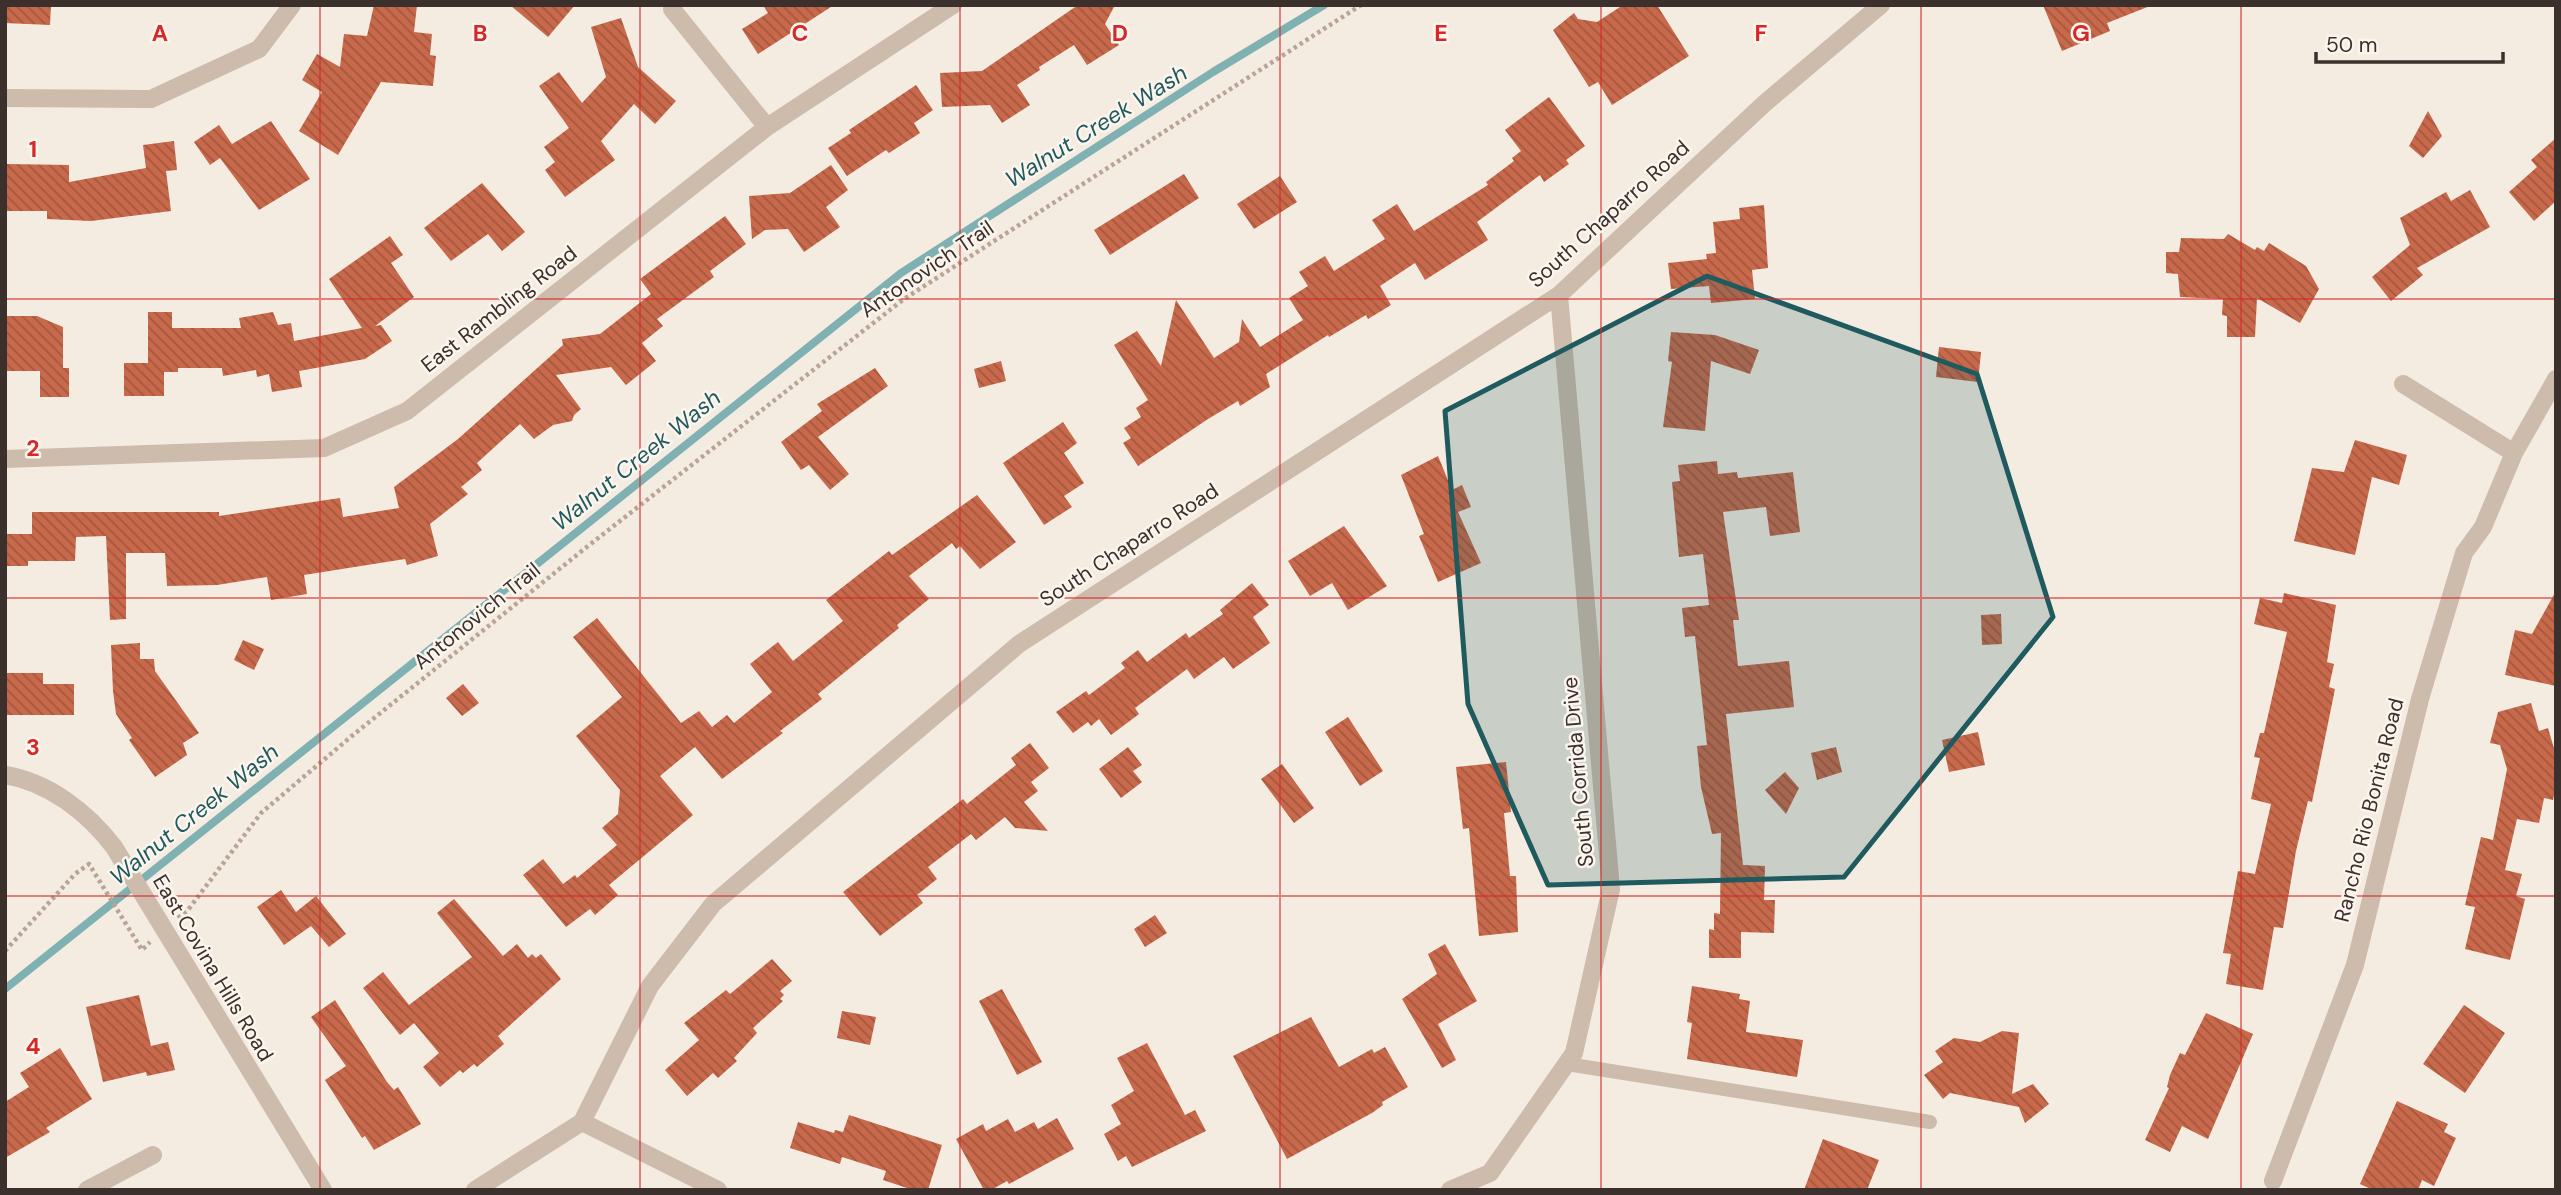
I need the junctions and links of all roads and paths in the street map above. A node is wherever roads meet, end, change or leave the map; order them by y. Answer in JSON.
{"nodes":[{"id":1,"x":292,"y":5,"type":"edge"},
{"id":2,"x":953,"y":5,"type":"edge"},
{"id":3,"x":1361,"y":5,"type":"edge"},
{"id":4,"x":1881,"y":5,"type":"edge"},
{"id":5,"x":672,"y":9,"type":"dead end"},
{"id":6,"x":5,"y":98,"type":"edge"},
{"id":7,"x":767,"y":127,"type":"junction"},
{"id":8,"x":1559,"y":295,"type":"junction"},
{"id":9,"x":2556,"y":379,"type":"edge"},
{"id":10,"x":2403,"y":384,"type":"dead end"},
{"id":11,"x":2514,"y":453,"type":"junction"},
{"id":12,"x":5,"y":459,"type":"edge"},
{"id":13,"x":5,"y":775,"type":"edge"},
{"id":14,"x":162,"y":931,"type":"junction"},
{"id":15,"x":5,"y":951,"type":"edge"},
{"id":16,"x":1567,"y":1064,"type":"junction"},
{"id":17,"x":582,"y":1122,"type":"junction"},
{"id":18,"x":1930,"y":1122,"type":"dead end"},
{"id":19,"x":153,"y":1155,"type":"dead end"},
{"id":20,"x":2273,"y":1181,"type":"dead end"},
{"id":21,"x":87,"y":1190,"type":"edge"},
{"id":22,"x":323,"y":1190,"type":"edge"},
{"id":23,"x":475,"y":1190,"type":"edge"},
{"id":24,"x":718,"y":1190,"type":"edge"},
{"id":25,"x":1450,"y":1190,"type":"edge"}],
"edges":[{"from":1,"to":6,"type":"street"},
{"from":2,"to":7,"type":"street","name":"East Rambling Road"},
{"from":3,"to":14,"type":"path","name":"Antonovich Trail"},
{"from":4,"to":8,"type":"street","name":"South Chaparro Road"},
{"from":5,"to":7,"type":"street"},
{"from":7,"to":12,"type":"street","name":"East Rambling Road"},
{"from":8,"to":16,"type":"street","name":"South Corrida Drive"},
{"from":8,"to":17,"type":"street","name":"South Chaparro Road"},
{"from":9,"to":11,"type":"street","name":"Rancho Rio Bonita Road"},
{"from":10,"to":11,"type":"street"},
{"from":11,"to":20,"type":"street","name":"Rancho Rio Bonita Road"},
{"from":13,"to":14,"type":"street","name":"East Covina Hills Road"},
{"from":14,"to":15,"type":"path","name":"Antonovich Trail"},
{"from":14,"to":22,"type":"street","name":"East Covina Hills Road"},
{"from":16,"to":18,"type":"lane"},
{"from":16,"to":25,"type":"street","name":"South Corrida Drive"},
{"from":17,"to":23,"type":"street"},
{"from":17,"to":24,"type":"street"},
{"from":19,"to":21,"type":"street"}]}
